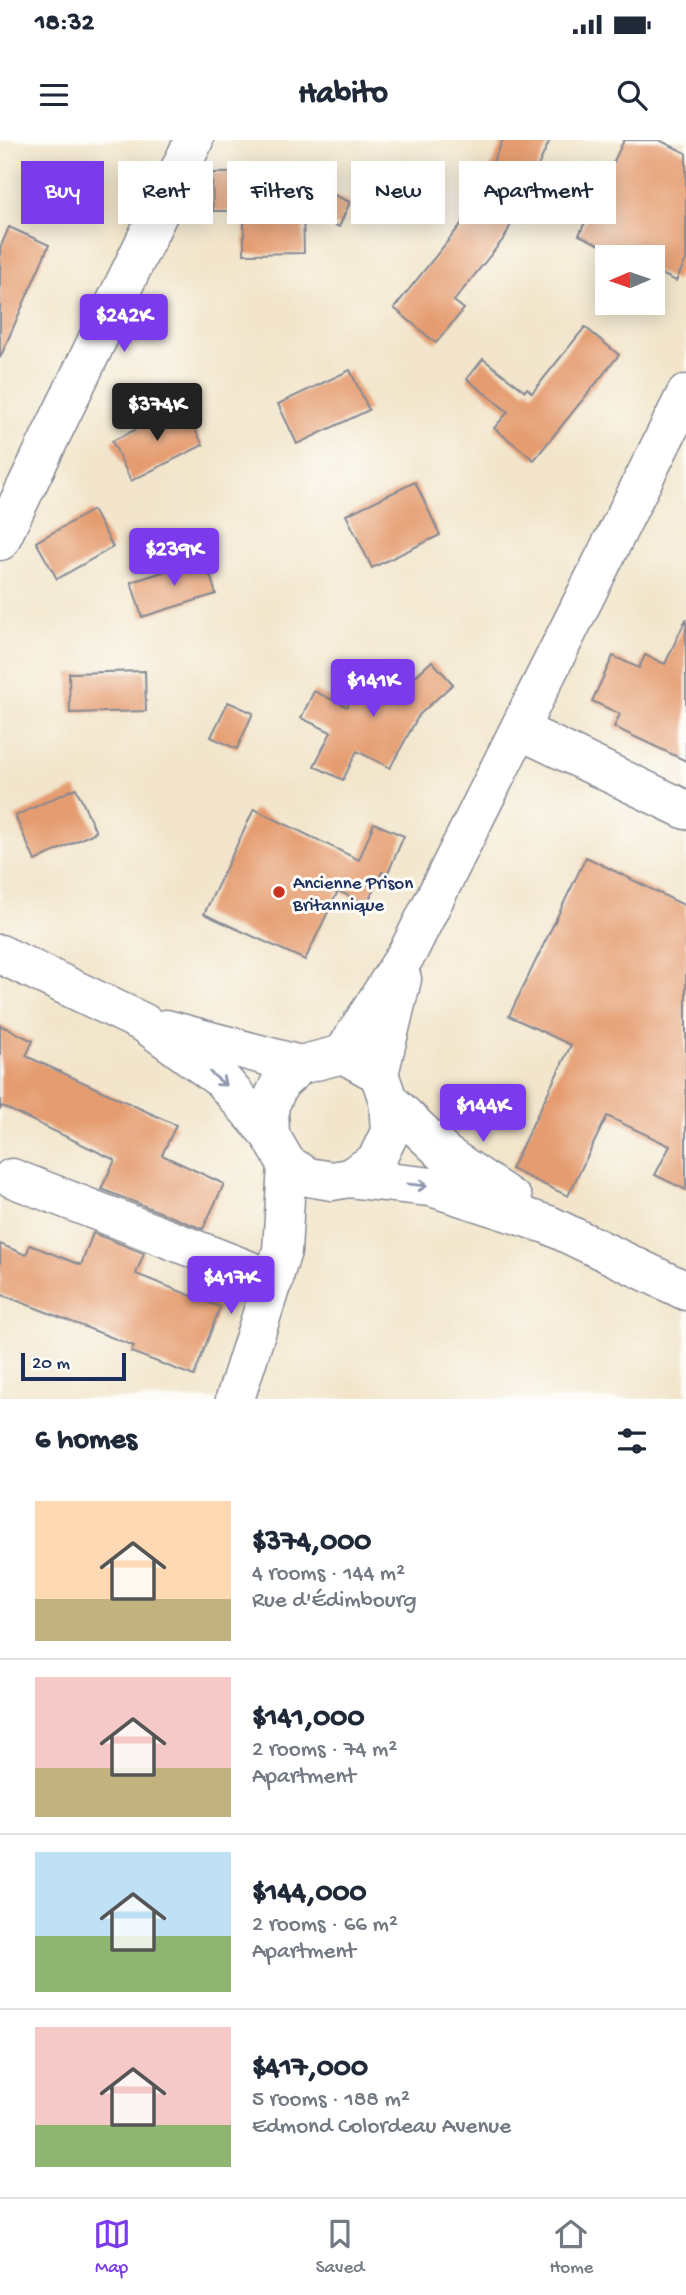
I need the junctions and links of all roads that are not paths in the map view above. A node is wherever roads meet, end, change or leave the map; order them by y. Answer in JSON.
{"nodes":[{"id":1,"x":194,"y":140,"type":"edge"},
{"id":2,"x":686,"y":394,"type":"edge"},
{"id":3,"x":0,"y":541,"type":"edge"},
{"id":4,"x":520,"y":730,"type":"junction"},
{"id":5,"x":686,"y":810,"type":"edge"},
{"id":6,"x":409,"y":950,"type":"junction"},
{"id":7,"x":0,"y":954,"type":"edge"},
{"id":8,"x":144,"y":1023,"type":"junction"},
{"id":9,"x":343,"y":1054,"type":"junction"},
{"id":10,"x":300,"y":1065,"type":"junction"},
{"id":11,"x":383,"y":1087,"type":"junction"},
{"id":12,"x":279,"y":1149,"type":"junction"},
{"id":13,"x":12,"y":1178,"type":"dead end"},
{"id":14,"x":341,"y":1180,"type":"junction"},
{"id":15,"x":549,"y":1225,"type":"junction"},
{"id":16,"x":278,"y":1265,"type":"junction"},
{"id":17,"x":686,"y":1291,"type":"edge"},
{"id":18,"x":234,"y":1399,"type":"edge"}],
"edges":[{"from":1,"to":3,"type":"street"},
{"from":2,"to":4,"type":"street"},
{"from":4,"to":5,"type":"street"},
{"from":4,"to":6,"type":"street"},
{"from":6,"to":9,"type":"street"},
{"from":6,"to":11,"type":"street"},
{"from":7,"to":8,"type":"street"},
{"from":8,"to":10,"type":"street"},
{"from":8,"to":12,"type":"street","one_way":true},
{"from":9,"to":10,"type":"street"},
{"from":9,"to":11,"type":"street"},
{"from":10,"to":12,"type":"street"},
{"from":11,"to":14,"type":"street"},
{"from":11,"to":15,"type":"street"},
{"from":12,"to":14,"type":"street"},
{"from":12,"to":16,"type":"street"},
{"from":13,"to":16,"type":"street"},
{"from":14,"to":15,"type":"street","one_way":true},
{"from":14,"to":16,"type":"street"},
{"from":15,"to":17,"type":"street"},
{"from":16,"to":18,"type":"street"}]}
